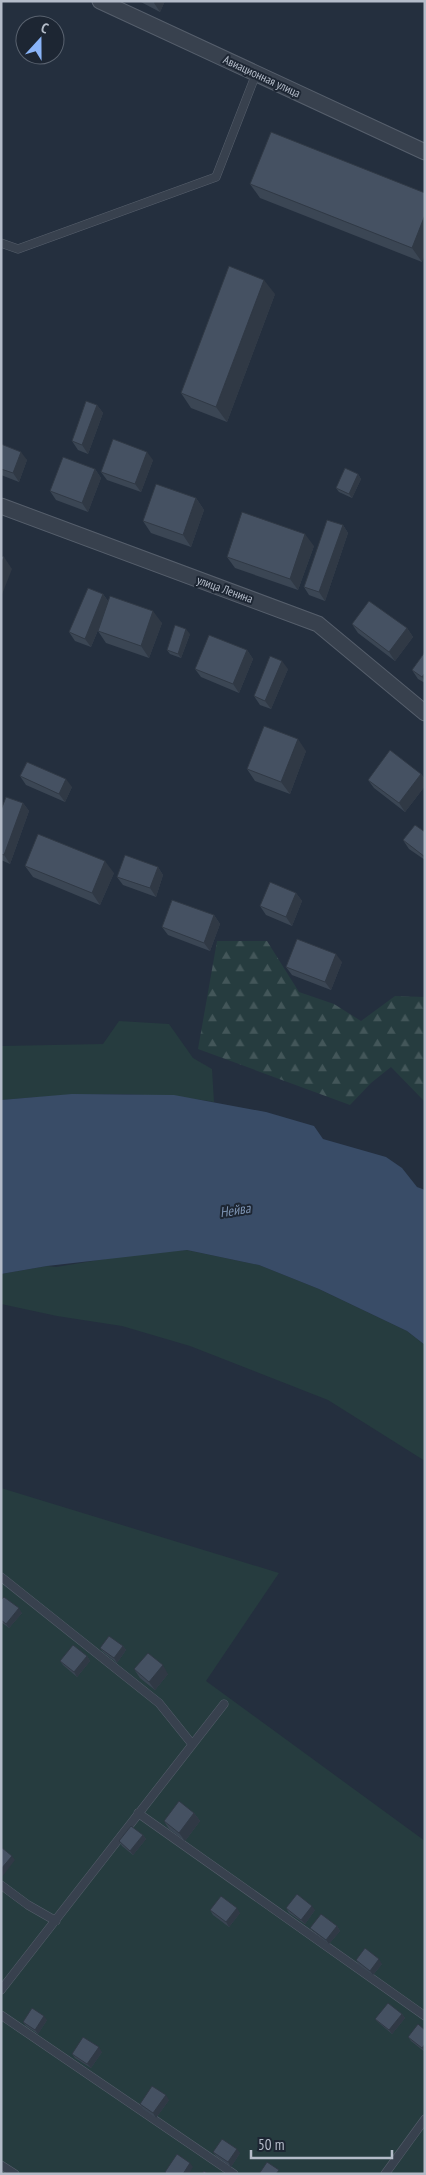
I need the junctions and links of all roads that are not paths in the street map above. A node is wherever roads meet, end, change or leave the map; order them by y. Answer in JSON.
{"nodes":[{"id":1,"x":100,"y":1,"type":"edge"},
{"id":2,"x":256,"y":74,"type":"junction"},
{"id":3,"x":425,"y":152,"type":"edge"},
{"id":4,"x":1,"y":243,"type":"edge"},
{"id":5,"x":1,"y":506,"type":"edge"},
{"id":6,"x":425,"y":713,"type":"edge"},
{"id":7,"x":1,"y":1577,"type":"edge"},
{"id":8,"x":224,"y":1704,"type":"dead end"},
{"id":9,"x":192,"y":1744,"type":"junction"},
{"id":10,"x":138,"y":1813,"type":"junction"},
{"id":11,"x":1,"y":1885,"type":"edge"},
{"id":12,"x":56,"y":1921,"type":"junction"},
{"id":13,"x":1,"y":1990,"type":"edge"},
{"id":14,"x":1,"y":2015,"type":"edge"},
{"id":15,"x":425,"y":2016,"type":"edge"},
{"id":16,"x":425,"y":2119,"type":"edge"},
{"id":17,"x":1,"y":2165,"type":"edge"},
{"id":18,"x":387,"y":2170,"type":"edge"},
{"id":19,"x":15,"y":2174,"type":"edge"},
{"id":20,"x":234,"y":2174,"type":"edge"},
{"id":21,"x":396,"y":2174,"type":"edge"}],
"edges":[{"from":1,"to":2,"type":"street","name":"Авиационная улица"},
{"from":2,"to":3,"type":"street","name":"Авиационная улица"},
{"from":2,"to":4,"type":"lane"},
{"from":5,"to":6,"type":"street","name":"улица Ленина"},
{"from":7,"to":9,"type":"lane"},
{"from":8,"to":9,"type":"lane"},
{"from":9,"to":10,"type":"lane"},
{"from":10,"to":12,"type":"lane"},
{"from":10,"to":15,"type":"lane"},
{"from":11,"to":12,"type":"lane"},
{"from":12,"to":13,"type":"lane"},
{"from":14,"to":20,"type":"lane"},
{"from":16,"to":18,"type":"lane"},
{"from":17,"to":19,"type":"lane"},
{"from":18,"to":21,"type":"lane"}]}
